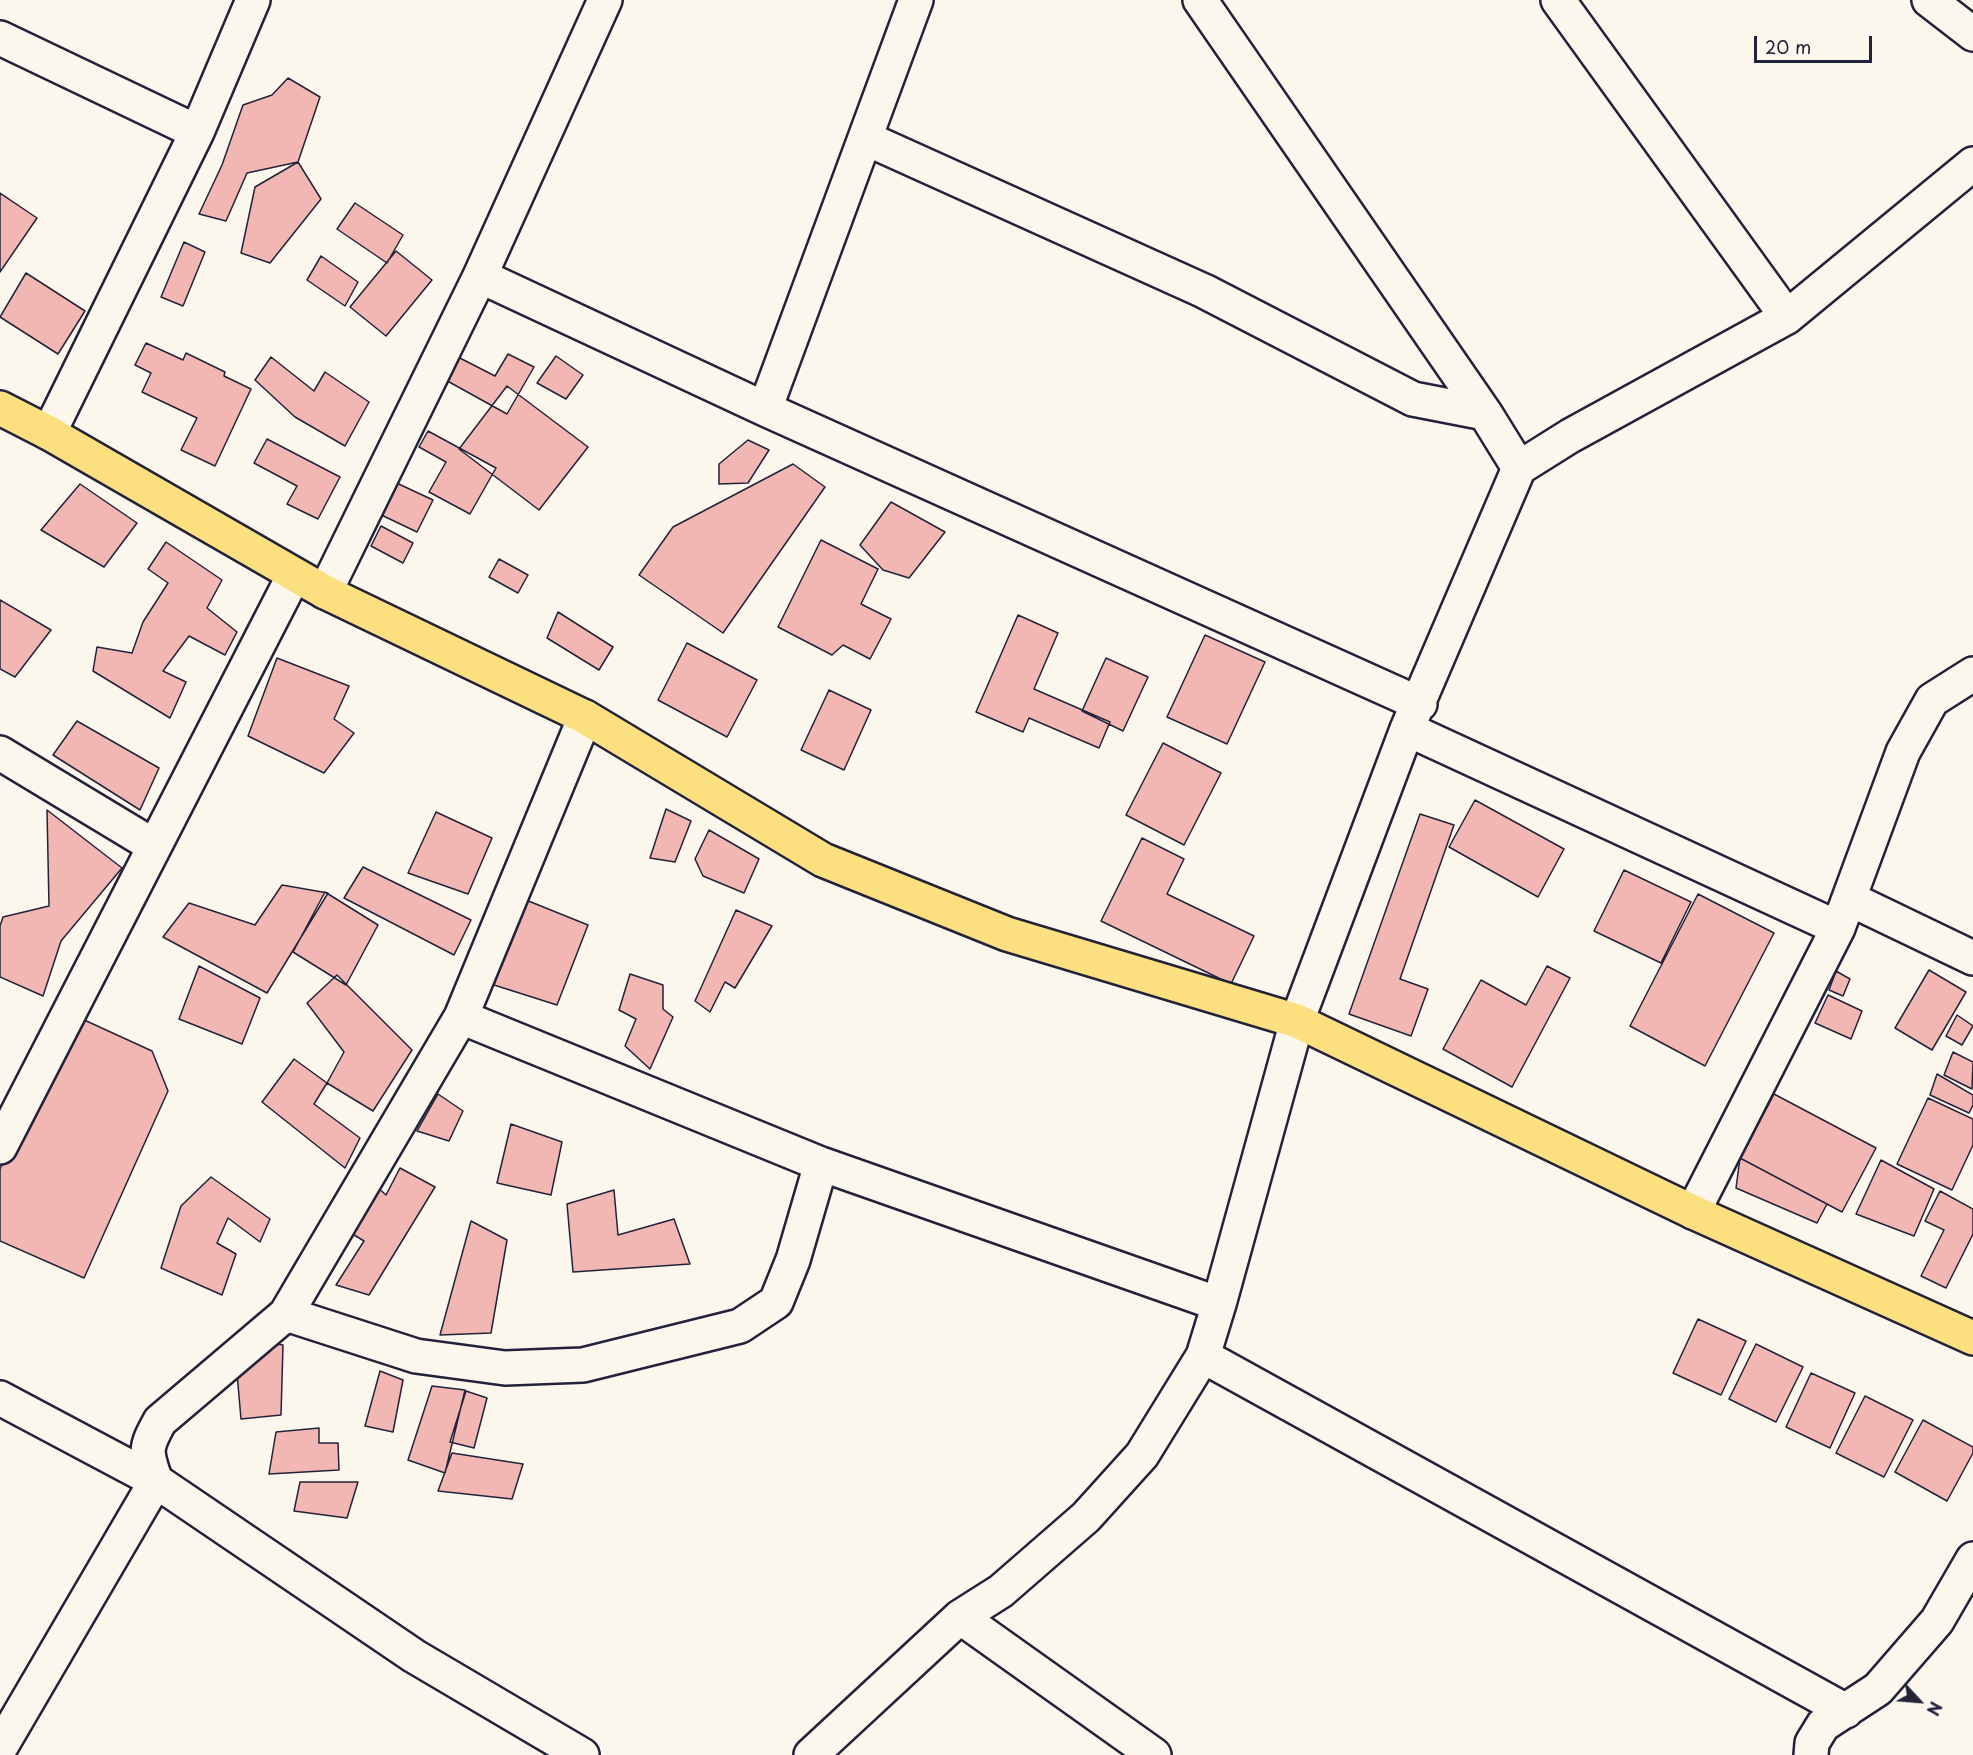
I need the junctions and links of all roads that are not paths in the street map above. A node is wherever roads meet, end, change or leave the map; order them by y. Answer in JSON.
{"nodes":[{"id":1,"x":253,"y":0,"type":"edge"},
{"id":2,"x":605,"y":0,"type":"edge"},
{"id":3,"x":916,"y":0,"type":"edge"},
{"id":4,"x":1200,"y":0,"type":"edge"},
{"id":5,"x":1558,"y":0,"type":"edge"},
{"id":6,"x":1929,"y":0,"type":"edge"},
{"id":7,"x":1973,"y":34,"type":"edge"},
{"id":8,"x":0,"y":38,"type":"edge"},
{"id":9,"x":197,"y":132,"type":"junction"},
{"id":10,"x":865,"y":138,"type":"junction"},
{"id":11,"x":1973,"y":164,"type":"edge"},
{"id":12,"x":480,"y":276,"type":"junction"},
{"id":13,"x":1787,"y":317,"type":"junction"},
{"id":14,"x":0,"y":408,"type":"edge"},
{"id":15,"x":765,"y":409,"type":"junction"},
{"id":16,"x":1485,"y":413,"type":"junction"},
{"id":17,"x":49,"y":433,"type":"junction"},
{"id":18,"x":1519,"y":468,"type":"junction"},
{"id":19,"x":294,"y":575,"type":"junction"},
{"id":20,"x":325,"y":592,"type":"junction"},
{"id":21,"x":1973,"y":674,"type":"edge"},
{"id":22,"x":585,"y":717,"type":"junction"},
{"id":23,"x":1414,"y":717,"type":"junction"},
{"id":24,"x":0,"y":753,"type":"edge"},
{"id":25,"x":154,"y":846,"type":"junction"},
{"id":26,"x":1844,"y":913,"type":"junction"},
{"id":27,"x":1973,"y":958,"type":"edge"},
{"id":28,"x":461,"y":1017,"type":"junction"},
{"id":29,"x":1297,"y":1021,"type":"junction"},
{"id":30,"x":0,"y":1147,"type":"edge"},
{"id":31,"x":821,"y":1164,"type":"junction"},
{"id":32,"x":1693,"y":1212,"type":"junction"},
{"id":33,"x":1220,"y":1304,"type":"junction"},
{"id":34,"x":286,"y":1314,"type":"junction"},
{"id":35,"x":1973,"y":1338,"type":"edge"},
{"id":36,"x":1203,"y":1356,"type":"junction"},
{"id":37,"x":0,"y":1398,"type":"edge"},
{"id":38,"x":156,"y":1480,"type":"junction"},
{"id":39,"x":1973,"y":1558,"type":"edge"},
{"id":40,"x":960,"y":1617,"type":"junction"},
{"id":41,"x":1846,"y":1711,"type":"junction"},
{"id":42,"x":0,"y":1748,"type":"edge"},
{"id":43,"x":582,"y":1755,"type":"edge"},
{"id":44,"x":811,"y":1755,"type":"edge"},
{"id":45,"x":1154,"y":1755,"type":"edge"},
{"id":46,"x":1811,"y":1755,"type":"edge"}],
"edges":[{"from":1,"to":9,"type":"street"},
{"from":2,"to":12,"type":"street"},
{"from":3,"to":10,"type":"street"},
{"from":4,"to":16,"type":"street"},
{"from":5,"to":13,"type":"street"},
{"from":6,"to":7,"type":"street"},
{"from":8,"to":9,"type":"street"},
{"from":9,"to":17,"type":"street"},
{"from":10,"to":15,"type":"street"},
{"from":10,"to":16,"type":"street"},
{"from":11,"to":13,"type":"street"},
{"from":12,"to":15,"type":"street"},
{"from":12,"to":20,"type":"street"},
{"from":13,"to":18,"type":"street"},
{"from":14,"to":17,"type":"main road"},
{"from":15,"to":23,"type":"street"},
{"from":16,"to":18,"type":"street"},
{"from":17,"to":19,"type":"main road"},
{"from":18,"to":23,"type":"street"},
{"from":19,"to":20,"type":"main road"},
{"from":19,"to":25,"type":"street"},
{"from":20,"to":22,"type":"main road"},
{"from":21,"to":26,"type":"street"},
{"from":22,"to":28,"type":"street"},
{"from":22,"to":29,"type":"main road"},
{"from":23,"to":26,"type":"street"},
{"from":23,"to":29,"type":"street"},
{"from":24,"to":25,"type":"street"},
{"from":25,"to":30,"type":"street"},
{"from":26,"to":27,"type":"street"},
{"from":26,"to":32,"type":"street"},
{"from":28,"to":31,"type":"street"},
{"from":28,"to":34,"type":"street"},
{"from":29,"to":32,"type":"main road"},
{"from":29,"to":33,"type":"street"},
{"from":31,"to":33,"type":"street"},
{"from":31,"to":34,"type":"street"},
{"from":32,"to":35,"type":"main road"},
{"from":33,"to":36,"type":"street"},
{"from":34,"to":38,"type":"street"},
{"from":36,"to":40,"type":"street"},
{"from":36,"to":41,"type":"street"},
{"from":37,"to":38,"type":"street"},
{"from":38,"to":42,"type":"street"},
{"from":38,"to":43,"type":"street"},
{"from":39,"to":41,"type":"street"},
{"from":40,"to":44,"type":"street"},
{"from":40,"to":45,"type":"street"},
{"from":41,"to":46,"type":"street"}]}
